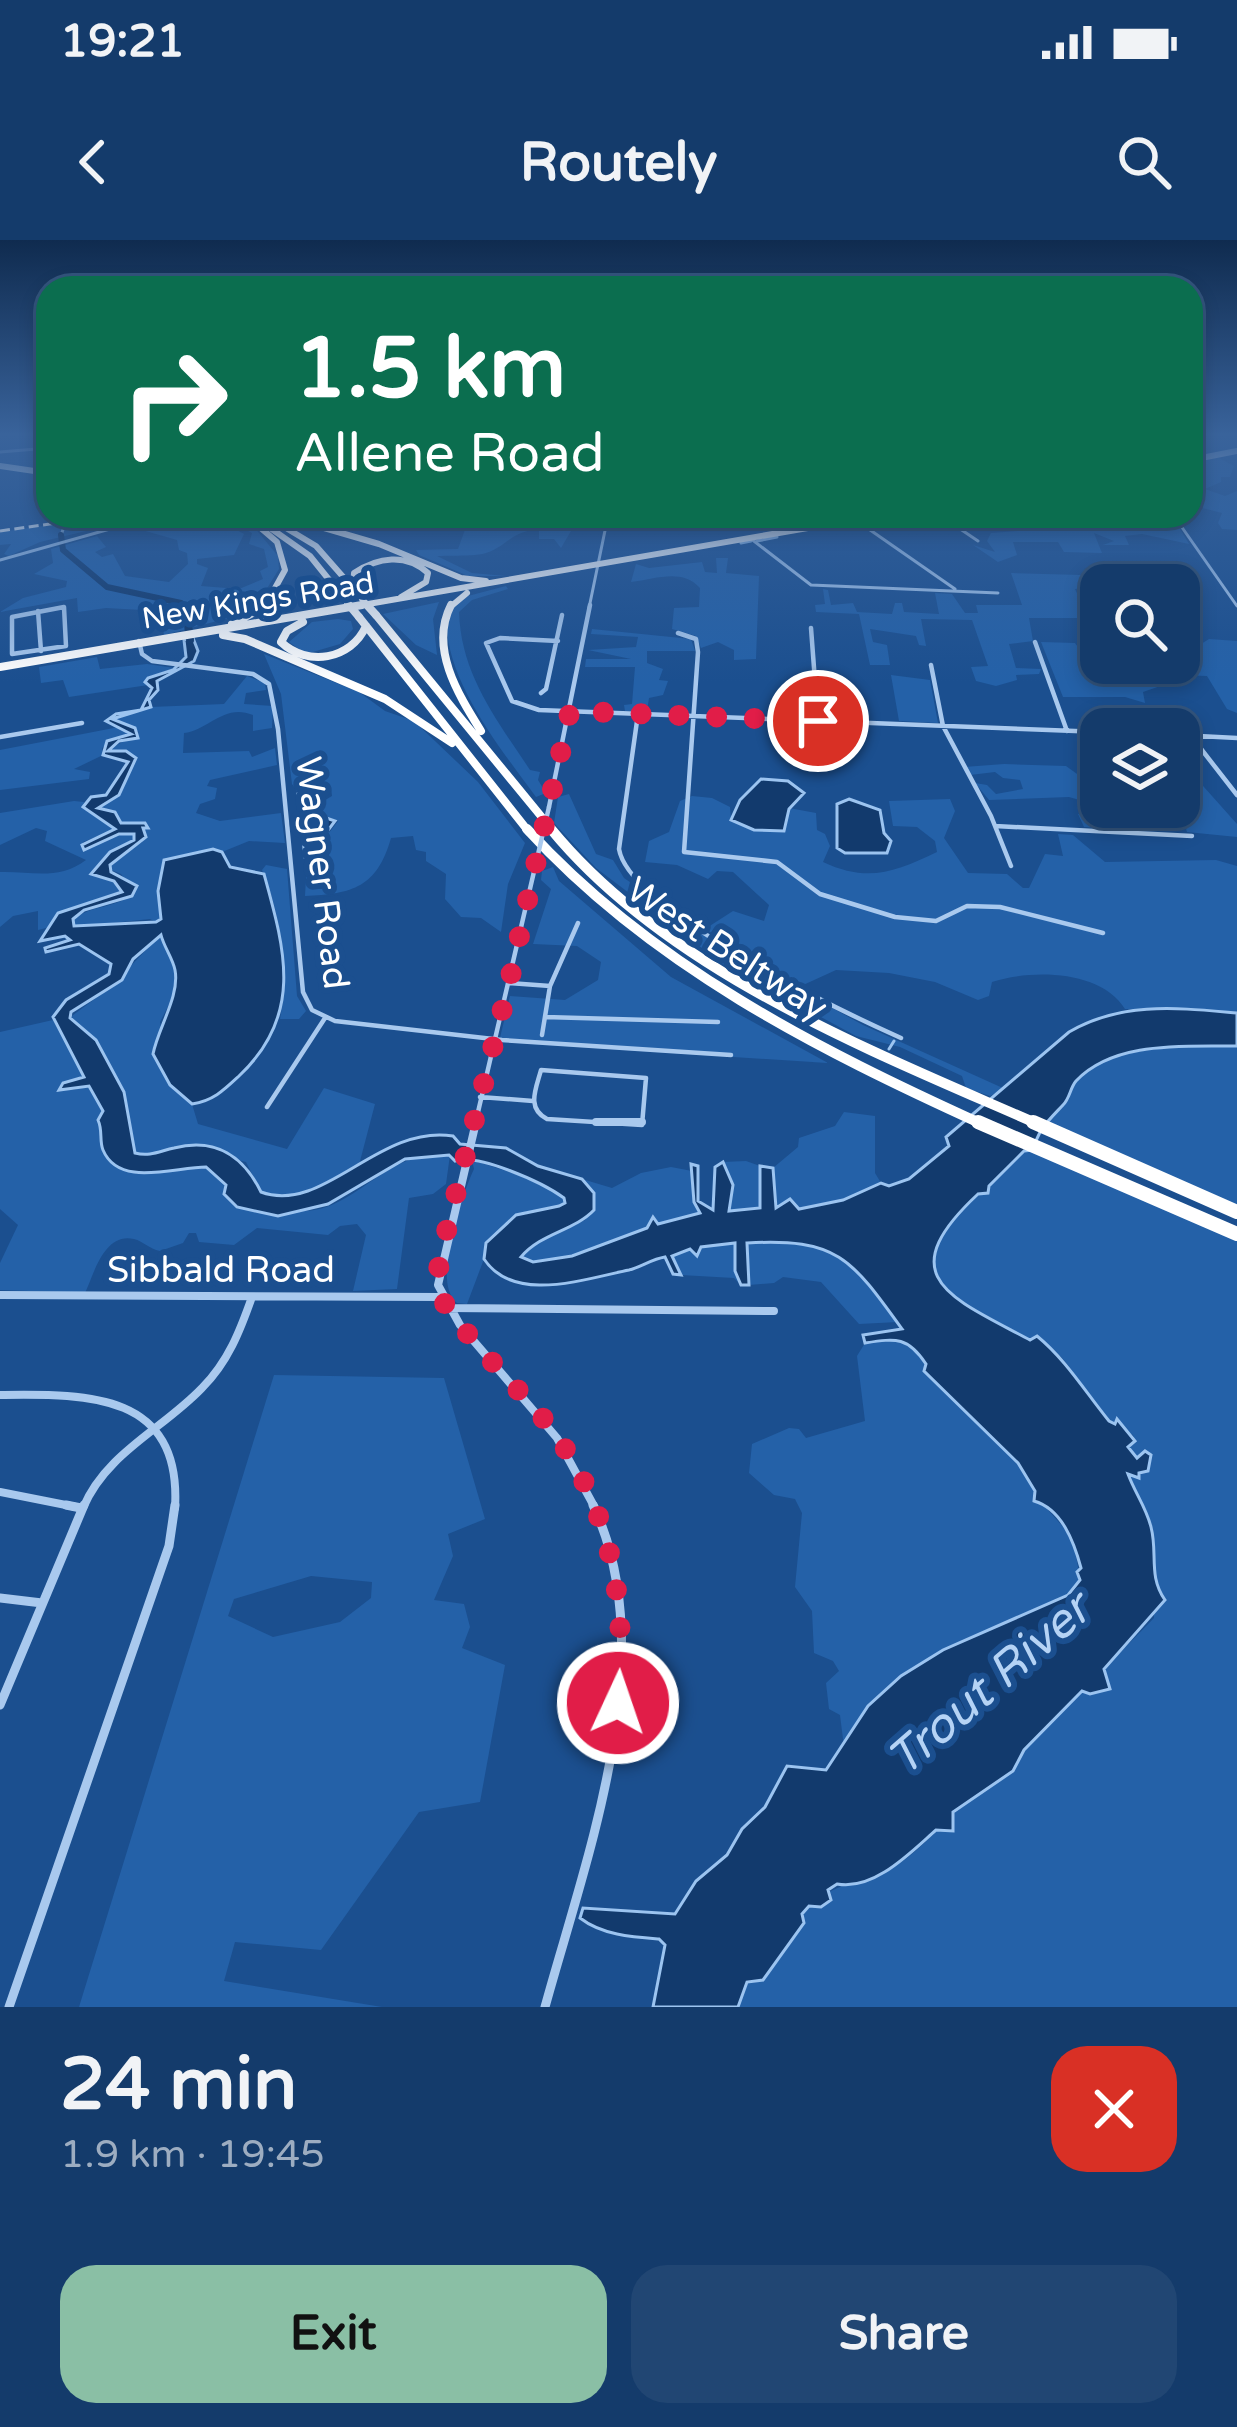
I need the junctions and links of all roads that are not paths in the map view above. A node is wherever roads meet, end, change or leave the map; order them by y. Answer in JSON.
{"nodes":[{"id":1,"x":107,"y":528,"type":"edge"},
{"id":2,"x":261,"y":528,"type":"edge"},
{"id":3,"x":268,"y":528,"type":"edge"},
{"id":4,"x":288,"y":528,"type":"edge"},
{"id":5,"x":326,"y":528,"type":"edge"},
{"id":6,"x":606,"y":528,"type":"edge"},
{"id":7,"x":796,"y":528,"type":"edge"},
{"id":8,"x":869,"y":528,"type":"edge"},
{"id":9,"x":958,"y":528,"type":"edge"},
{"id":10,"x":1182,"y":528,"type":"edge"},
{"id":11,"x":749,"y":537,"type":"junction"},
{"id":12,"x":978,"y":541,"type":"dead end"},
{"id":13,"x":691,"y":548,"type":"junction"},
{"id":14,"x":0,"y":560,"type":"edge"},
{"id":15,"x":431,"y":565,"type":"junction"},
{"id":16,"x":600,"y":565,"type":"junction"},
{"id":17,"x":500,"y":580,"type":"junction"},
{"id":18,"x":489,"y":586,"type":"junction"},
{"id":19,"x":353,"y":588,"type":"junction"},
{"id":20,"x":449,"y":591,"type":"junction"},
{"id":21,"x":958,"y":591,"type":"junction"},
{"id":22,"x":998,"y":592,"type":"dead end"},
{"id":23,"x":392,"y":600,"type":"junction"},
{"id":24,"x":1237,"y":607,"type":"edge"},
{"id":25,"x":38,"y":610,"type":"junction"},
{"id":26,"x":322,"y":615,"type":"junction"},
{"id":27,"x":562,"y":615,"type":"dead end"},
{"id":28,"x":362,"y":622,"type":"junction"},
{"id":29,"x":263,"y":623,"type":"junction"},
{"id":30,"x":811,"y":628,"type":"dead end"},
{"id":31,"x":212,"y":629,"type":"junction"},
{"id":32,"x":678,"y":633,"type":"dead end"},
{"id":33,"x":197,"y":634,"type":"junction"},
{"id":34,"x":558,"y":641,"type":"junction"},
{"id":35,"x":1035,"y":642,"type":"dead end"},
{"id":36,"x":139,"y":643,"type":"junction"},
{"id":37,"x":277,"y":652,"type":"junction"},
{"id":38,"x":42,"y":656,"type":"junction"},
{"id":39,"x":931,"y":665,"type":"dead end"},
{"id":40,"x":0,"y":666,"type":"edge"},
{"id":41,"x":541,"y":693,"type":"dead end"},
{"id":42,"x":570,"y":711,"type":"junction"},
{"id":43,"x":638,"y":714,"type":"junction"},
{"id":44,"x":693,"y":716,"type":"junction"},
{"id":45,"x":818,"y":721,"type":"junction"},
{"id":46,"x":82,"y":723,"type":"dead end"},
{"id":47,"x":943,"y":726,"type":"junction"},
{"id":48,"x":1067,"y":731,"type":"junction"},
{"id":49,"x":1080,"y":731,"type":"edge"},
{"id":50,"x":1200,"y":736,"type":"edge"},
{"id":51,"x":0,"y":737,"type":"edge"},
{"id":52,"x":1237,"y":738,"type":"edge"},
{"id":53,"x":1200,"y":748,"type":"edge"},
{"id":54,"x":470,"y":757,"type":"junction"},
{"id":55,"x":506,"y":773,"type":"junction"},
{"id":56,"x":1237,"y":795,"type":"edge"},
{"id":57,"x":995,"y":826,"type":"junction"},
{"id":58,"x":1192,"y":836,"type":"dead end"},
{"id":59,"x":1011,"y":866,"type":"dead end"},
{"id":60,"x":578,"y":923,"type":"dead end"},
{"id":61,"x":1103,"y":933,"type":"dead end"},
{"id":62,"x":509,"y":983,"type":"junction"},
{"id":63,"x":550,"y":986,"type":"junction"},
{"id":64,"x":544,"y":1017,"type":"junction"},
{"id":65,"x":326,"y":1018,"type":"junction"},
{"id":66,"x":718,"y":1022,"type":"dead end"},
{"id":67,"x":542,"y":1035,"type":"dead end"},
{"id":68,"x":497,"y":1036,"type":"junction"},
{"id":69,"x":901,"y":1038,"type":"dead end"},
{"id":70,"x":731,"y":1055,"type":"dead end"},
{"id":71,"x":480,"y":1097,"type":"junction"},
{"id":72,"x":533,"y":1101,"type":"junction"},
{"id":73,"x":267,"y":1107,"type":"dead end"},
{"id":74,"x":1237,"y":1212,"type":"edge"},
{"id":75,"x":1237,"y":1234,"type":"edge"},
{"id":76,"x":0,"y":1295,"type":"edge"},
{"id":77,"x":252,"y":1297,"type":"junction"},
{"id":78,"x":441,"y":1298,"type":"junction"},
{"id":79,"x":448,"y":1309,"type":"junction"},
{"id":80,"x":774,"y":1311,"type":"dead end"},
{"id":81,"x":0,"y":1395,"type":"edge"},
{"id":82,"x":154,"y":1430,"type":"junction"},
{"id":83,"x":0,"y":1492,"type":"edge"},
{"id":84,"x":81,"y":1508,"type":"junction"},
{"id":85,"x":0,"y":1598,"type":"edge"},
{"id":86,"x":42,"y":1603,"type":"junction"},
{"id":87,"x":0,"y":1705,"type":"edge"},
{"id":88,"x":9,"y":2007,"type":"edge"},
{"id":89,"x":545,"y":2007,"type":"edge"}],
"edges":[{"from":1,"to":14,"type":"street"},
{"from":2,"to":31,"type":"highway"},
{"from":3,"to":28,"type":"highway","name":"West Beltway","bridge":true},
{"from":4,"to":19,"type":"highway","name":"West Beltway"},
{"from":5,"to":15,"type":"highway"},
{"from":6,"to":16,"type":"street"},
{"from":7,"to":11,"type":"highway","name":"New Kings Road"},
{"from":8,"to":21,"type":"street"},
{"from":9,"to":12,"type":"street"},
{"from":10,"to":24,"type":"street"},
{"from":11,"to":13,"type":"highway","name":"New Kings Road"},
{"from":11,"to":13,"type":"highway","name":"New Kings Road"},
{"from":11,"to":21,"type":"street"},
{"from":13,"to":16,"type":"highway","name":"New Kings Road"},
{"from":13,"to":16,"type":"highway","name":"New Kings Road"},
{"from":15,"to":17,"type":"highway"},
{"from":15,"to":20,"type":"highway"},
{"from":16,"to":17,"type":"highway","name":"New Kings Road"},
{"from":16,"to":18,"type":"highway","name":"New Kings Road"},
{"from":16,"to":42,"type":"street"},
{"from":17,"to":20,"type":"highway","name":"New Kings Road"},
{"from":18,"to":20,"type":"highway","name":"New Kings Road"},
{"from":18,"to":55,"type":"highway"},
{"from":19,"to":23,"type":"highway"},
{"from":19,"to":55,"type":"highway","name":"West Beltway","bridge":true},
{"from":20,"to":23,"type":"highway","name":"New Kings Road"},
{"from":20,"to":26,"type":"highway","name":"New Kings Road"},
{"from":21,"to":22,"type":"street"},
{"from":23,"to":29,"type":"highway","name":"New Kings Road"},
{"from":25,"to":38,"type":"street"},
{"from":25,"to":38,"type":"street"},
{"from":25,"to":38,"type":"street"},
{"from":26,"to":28,"type":"highway"},
{"from":26,"to":29,"type":"highway","name":"New Kings Road"},
{"from":27,"to":34,"type":"street"},
{"from":28,"to":54,"type":"highway","name":"West Beltway"},
{"from":29,"to":31,"type":"highway","name":"New Kings Road"},
{"from":29,"to":33,"type":"highway","name":"New Kings Road"},
{"from":29,"to":37,"type":"highway"},
{"from":30,"to":45,"type":"street"},
{"from":31,"to":33,"type":"highway","name":"New Kings Road"},
{"from":32,"to":44,"type":"street"},
{"from":33,"to":36,"type":"highway","name":"New Kings Road"},
{"from":33,"to":37,"type":"highway"},
{"from":34,"to":41,"type":"street"},
{"from":34,"to":42,"type":"street"},
{"from":35,"to":48,"type":"street"},
{"from":36,"to":38,"type":"highway","name":"New Kings Road"},
{"from":36,"to":65,"type":"street","name":"Wagner Road"},
{"from":37,"to":54,"type":"highway"},
{"from":38,"to":40,"type":"highway","name":"New Kings Road"},
{"from":39,"to":47,"type":"street"},
{"from":42,"to":43,"type":"street"},
{"from":42,"to":62,"type":"street","bridge":true},
{"from":43,"to":44,"type":"street"},
{"from":43,"to":69,"type":"street"},
{"from":44,"to":45,"type":"street"},
{"from":44,"to":61,"type":"street"},
{"from":45,"to":47,"type":"street"},
{"from":46,"to":51,"type":"street"},
{"from":47,"to":48,"type":"street"},
{"from":47,"to":57,"type":"street"},
{"from":48,"to":49,"type":"street"},
{"from":50,"to":52,"type":"street"},
{"from":53,"to":56,"type":"street"},
{"from":54,"to":75,"type":"highway","name":"West Beltway"},
{"from":55,"to":74,"type":"highway","name":"West Beltway"},
{"from":57,"to":58,"type":"street"},
{"from":57,"to":59,"type":"street"},
{"from":60,"to":63,"type":"street"},
{"from":62,"to":63,"type":"street"},
{"from":62,"to":68,"type":"street"},
{"from":63,"to":64,"type":"street"},
{"from":64,"to":66,"type":"street"},
{"from":64,"to":67,"type":"street"},
{"from":65,"to":68,"type":"street","name":"Wagner Road"},
{"from":65,"to":73,"type":"street"},
{"from":68,"to":70,"type":"street","name":"Wagner Road"},
{"from":68,"to":71,"type":"street"},
{"from":71,"to":72,"type":"street"},
{"from":71,"to":78,"type":"street"},
{"from":72,"to":72,"type":"street"},
{"from":76,"to":77,"type":"street","name":"Sibbald Road"},
{"from":77,"to":78,"type":"street","name":"Sibbald Road"},
{"from":77,"to":82,"type":"street"},
{"from":78,"to":79,"type":"street"},
{"from":79,"to":80,"type":"street"},
{"from":79,"to":89,"type":"street"},
{"from":81,"to":82,"type":"street"},
{"from":82,"to":84,"type":"street"},
{"from":82,"to":88,"type":"street"},
{"from":83,"to":84,"type":"street"},
{"from":84,"to":86,"type":"street"},
{"from":85,"to":86,"type":"street"},
{"from":86,"to":87,"type":"street"}]}
